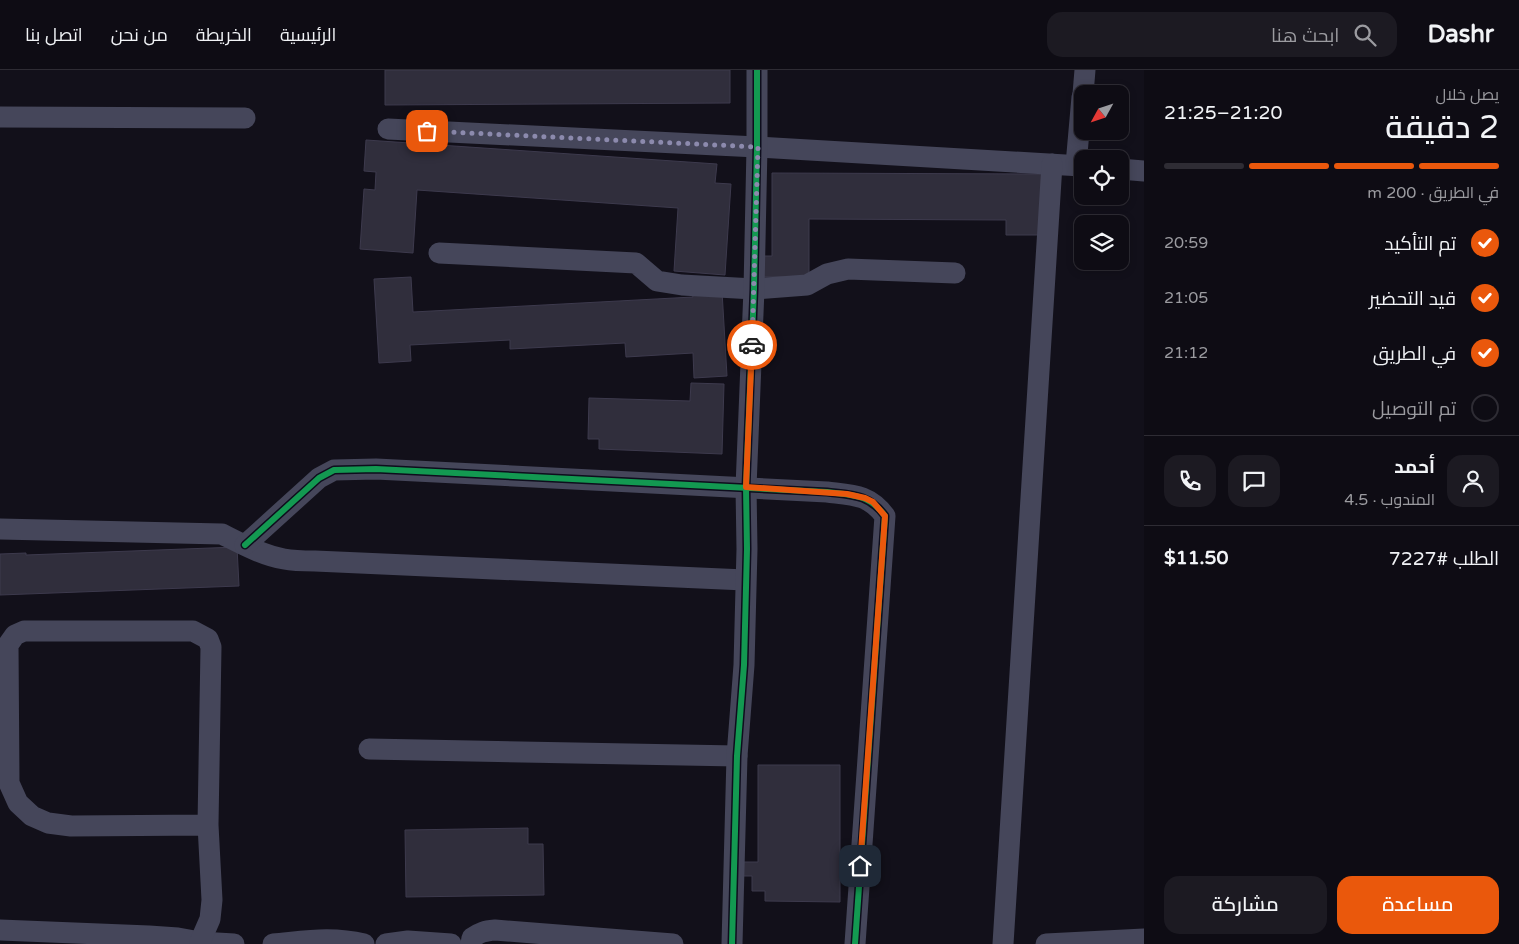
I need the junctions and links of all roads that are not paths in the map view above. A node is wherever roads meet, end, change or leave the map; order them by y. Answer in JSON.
{"nodes":[{"id":1,"x":757,"y":70,"type":"edge"},
{"id":2,"x":1085,"y":70,"type":"edge"},
{"id":3,"x":1084,"y":85,"type":"edge"},
{"id":4,"x":0,"y":117,"type":"edge"},
{"id":5,"x":246,"y":118,"type":"dead end"},
{"id":6,"x":388,"y":129,"type":"dead end"},
{"id":7,"x":758,"y":147,"type":"junction"},
{"id":8,"x":1052,"y":164,"type":"junction"},
{"id":9,"x":1074,"y":165,"type":"edge"},
{"id":10,"x":1129,"y":170,"type":"edge"},
{"id":11,"x":1144,"y":171,"type":"edge"},
{"id":12,"x":439,"y":253,"type":"dead end"},
{"id":13,"x":955,"y":273,"type":"dead end"},
{"id":14,"x":754,"y":288,"type":"junction"},
{"id":15,"x":746,"y":487,"type":"junction"},
{"id":16,"x":0,"y":529,"type":"edge"},
{"id":17,"x":245,"y":546,"type":"junction"},
{"id":18,"x":745,"y":580,"type":"junction"},
{"id":19,"x":5,"y":738,"type":"edge"},
{"id":20,"x":369,"y":750,"type":"dead end"},
{"id":21,"x":737,"y":756,"type":"junction"},
{"id":22,"x":208,"y":825,"type":"junction"},
{"id":23,"x":0,"y":930,"type":"edge"},
{"id":24,"x":1143,"y":938,"type":"edge"},
{"id":25,"x":200,"y":942,"type":"junction"},
{"id":26,"x":234,"y":944,"type":"edge"},
{"id":27,"x":272,"y":944,"type":"edge"},
{"id":28,"x":364,"y":944,"type":"edge"},
{"id":29,"x":386,"y":944,"type":"edge"},
{"id":30,"x":451,"y":944,"type":"edge"},
{"id":31,"x":471,"y":944,"type":"edge"},
{"id":32,"x":672,"y":944,"type":"edge"},
{"id":33,"x":732,"y":944,"type":"edge"},
{"id":34,"x":854,"y":944,"type":"edge"},
{"id":35,"x":1003,"y":944,"type":"edge"},
{"id":36,"x":1046,"y":944,"type":"edge"}],
"edges":[{"from":1,"to":7,"type":"street"},
{"from":2,"to":3,"type":"street"},
{"from":4,"to":5,"type":"street"},
{"from":6,"to":7,"type":"street"},
{"from":7,"to":8,"type":"street"},
{"from":7,"to":14,"type":"street"},
{"from":8,"to":9,"type":"street"},
{"from":8,"to":35,"type":"street"},
{"from":10,"to":11,"type":"street"},
{"from":12,"to":14,"type":"street"},
{"from":13,"to":14,"type":"street"},
{"from":14,"to":15,"type":"street"},
{"from":15,"to":17,"type":"street"},
{"from":15,"to":18,"type":"street"},
{"from":15,"to":34,"type":"street"},
{"from":16,"to":17,"type":"street"},
{"from":17,"to":18,"type":"street"},
{"from":18,"to":21,"type":"street"},
{"from":19,"to":22,"type":"street"},
{"from":19,"to":22,"type":"street"},
{"from":20,"to":21,"type":"street"},
{"from":21,"to":33,"type":"street"},
{"from":22,"to":25,"type":"street"},
{"from":23,"to":25,"type":"street"},
{"from":24,"to":36,"type":"street"},
{"from":25,"to":26,"type":"street"},
{"from":27,"to":28,"type":"street"},
{"from":29,"to":30,"type":"street"},
{"from":31,"to":32,"type":"street"}]}
